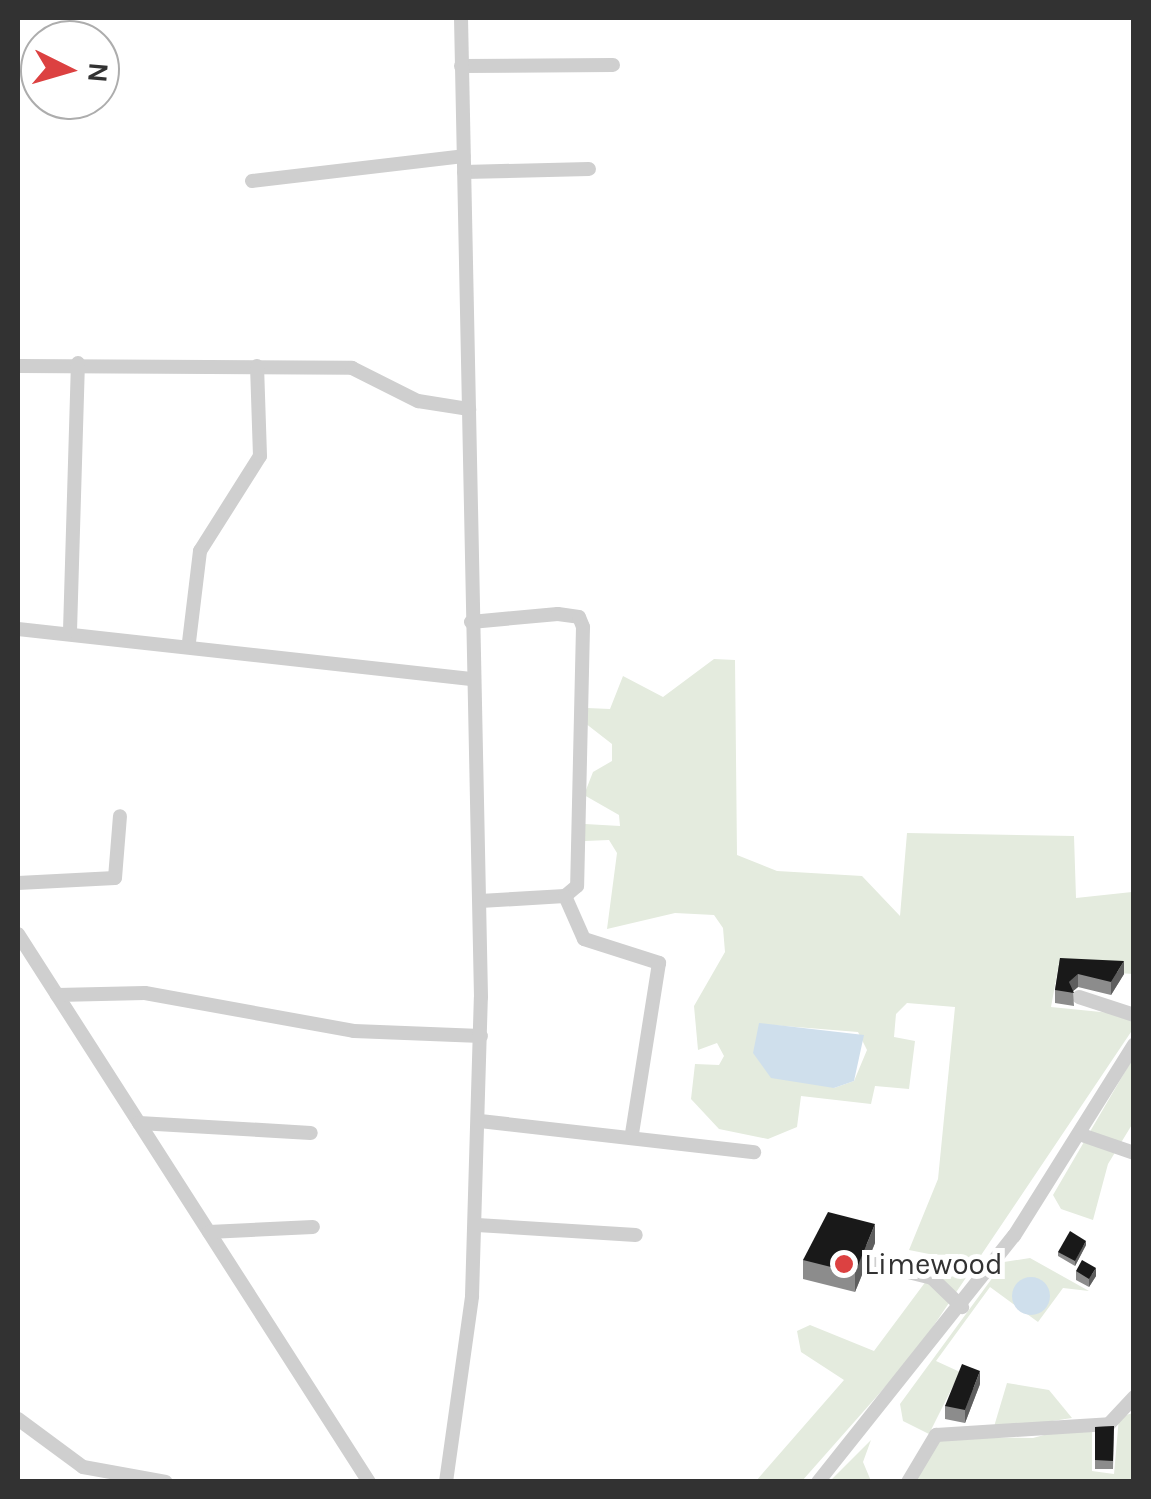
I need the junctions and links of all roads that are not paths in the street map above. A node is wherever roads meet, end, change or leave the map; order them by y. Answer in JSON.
{"nodes":[{"id":1,"x":461,"y":18,"type":"edge"},
{"id":2,"x":614,"y":64,"type":"dead end"},
{"id":3,"x":461,"y":66,"type":"junction"},
{"id":4,"x":464,"y":164,"type":"junction"},
{"id":5,"x":589,"y":168,"type":"dead end"},
{"id":6,"x":252,"y":181,"type":"dead end"},
{"id":7,"x":78,"y":363,"type":"junction"},
{"id":8,"x":18,"y":366,"type":"edge"},
{"id":9,"x":257,"y":366,"type":"junction"},
{"id":10,"x":469,"y":409,"type":"junction"},
{"id":11,"x":472,"y":622,"type":"junction"},
{"id":12,"x":18,"y":629,"type":"edge"},
{"id":13,"x":70,"y":631,"type":"junction"},
{"id":14,"x":189,"y":642,"type":"junction"},
{"id":15,"x":473,"y":679,"type":"junction"},
{"id":16,"x":120,"y":816,"type":"dead end"},
{"id":17,"x":18,"y":883,"type":"edge"},
{"id":18,"x":565,"y":896,"type":"junction"},
{"id":19,"x":480,"y":901,"type":"junction"},
{"id":20,"x":18,"y":934,"type":"edge"},
{"id":21,"x":57,"y":995,"type":"junction"},
{"id":22,"x":1079,"y":997,"type":"dead end"},
{"id":23,"x":1134,"y":1015,"type":"edge"},
{"id":24,"x":481,"y":1036,"type":"junction"},
{"id":25,"x":1134,"y":1045,"type":"edge"},
{"id":26,"x":480,"y":1121,"type":"junction"},
{"id":27,"x":139,"y":1123,"type":"junction"},
{"id":28,"x":311,"y":1133,"type":"dead end"},
{"id":29,"x":632,"y":1134,"type":"junction"},
{"id":30,"x":1083,"y":1136,"type":"junction"},
{"id":31,"x":754,"y":1152,"type":"dead end"},
{"id":32,"x":1134,"y":1153,"type":"edge"},
{"id":33,"x":477,"y":1224,"type":"junction"},
{"id":34,"x":312,"y":1226,"type":"dead end"},
{"id":35,"x":209,"y":1232,"type":"junction"},
{"id":36,"x":636,"y":1234,"type":"dead end"},
{"id":37,"x":876,"y":1264,"type":"dead end"},
{"id":38,"x":958,"y":1302,"type":"junction"},
{"id":39,"x":1134,"y":1397,"type":"edge"},
{"id":40,"x":18,"y":1419,"type":"edge"},
{"id":41,"x":93,"y":1476,"type":"edge"},
{"id":42,"x":166,"y":1482,"type":"edge"},
{"id":43,"x":369,"y":1482,"type":"edge"},
{"id":44,"x":446,"y":1482,"type":"edge"},
{"id":45,"x":818,"y":1482,"type":"edge"},
{"id":46,"x":908,"y":1482,"type":"edge"}],
"edges":[{"from":1,"to":3,"type":"street"},
{"from":2,"to":3,"type":"street"},
{"from":3,"to":4,"type":"street"},
{"from":4,"to":5,"type":"street"},
{"from":4,"to":6,"type":"street"},
{"from":4,"to":10,"type":"street"},
{"from":7,"to":8,"type":"street"},
{"from":7,"to":9,"type":"street"},
{"from":7,"to":13,"type":"street"},
{"from":9,"to":10,"type":"street"},
{"from":9,"to":14,"type":"street"},
{"from":10,"to":11,"type":"street"},
{"from":11,"to":15,"type":"street"},
{"from":11,"to":18,"type":"street"},
{"from":12,"to":13,"type":"street"},
{"from":13,"to":14,"type":"street"},
{"from":14,"to":15,"type":"street"},
{"from":15,"to":19,"type":"street"},
{"from":16,"to":17,"type":"street"},
{"from":18,"to":19,"type":"street"},
{"from":18,"to":29,"type":"street"},
{"from":19,"to":24,"type":"street"},
{"from":20,"to":21,"type":"street"},
{"from":21,"to":24,"type":"street"},
{"from":21,"to":27,"type":"street"},
{"from":22,"to":23,"type":"street"},
{"from":24,"to":26,"type":"street"},
{"from":25,"to":30,"type":"street"},
{"from":26,"to":29,"type":"street"},
{"from":26,"to":33,"type":"street"},
{"from":27,"to":28,"type":"street"},
{"from":27,"to":35,"type":"street"},
{"from":29,"to":31,"type":"street"},
{"from":30,"to":32,"type":"street"},
{"from":30,"to":38,"type":"street"},
{"from":33,"to":36,"type":"street"},
{"from":33,"to":44,"type":"street"},
{"from":34,"to":35,"type":"street"},
{"from":35,"to":43,"type":"street"},
{"from":37,"to":38,"type":"street"},
{"from":38,"to":45,"type":"street"},
{"from":39,"to":46,"type":"street"},
{"from":40,"to":41,"type":"street"},
{"from":41,"to":42,"type":"street"}]}
